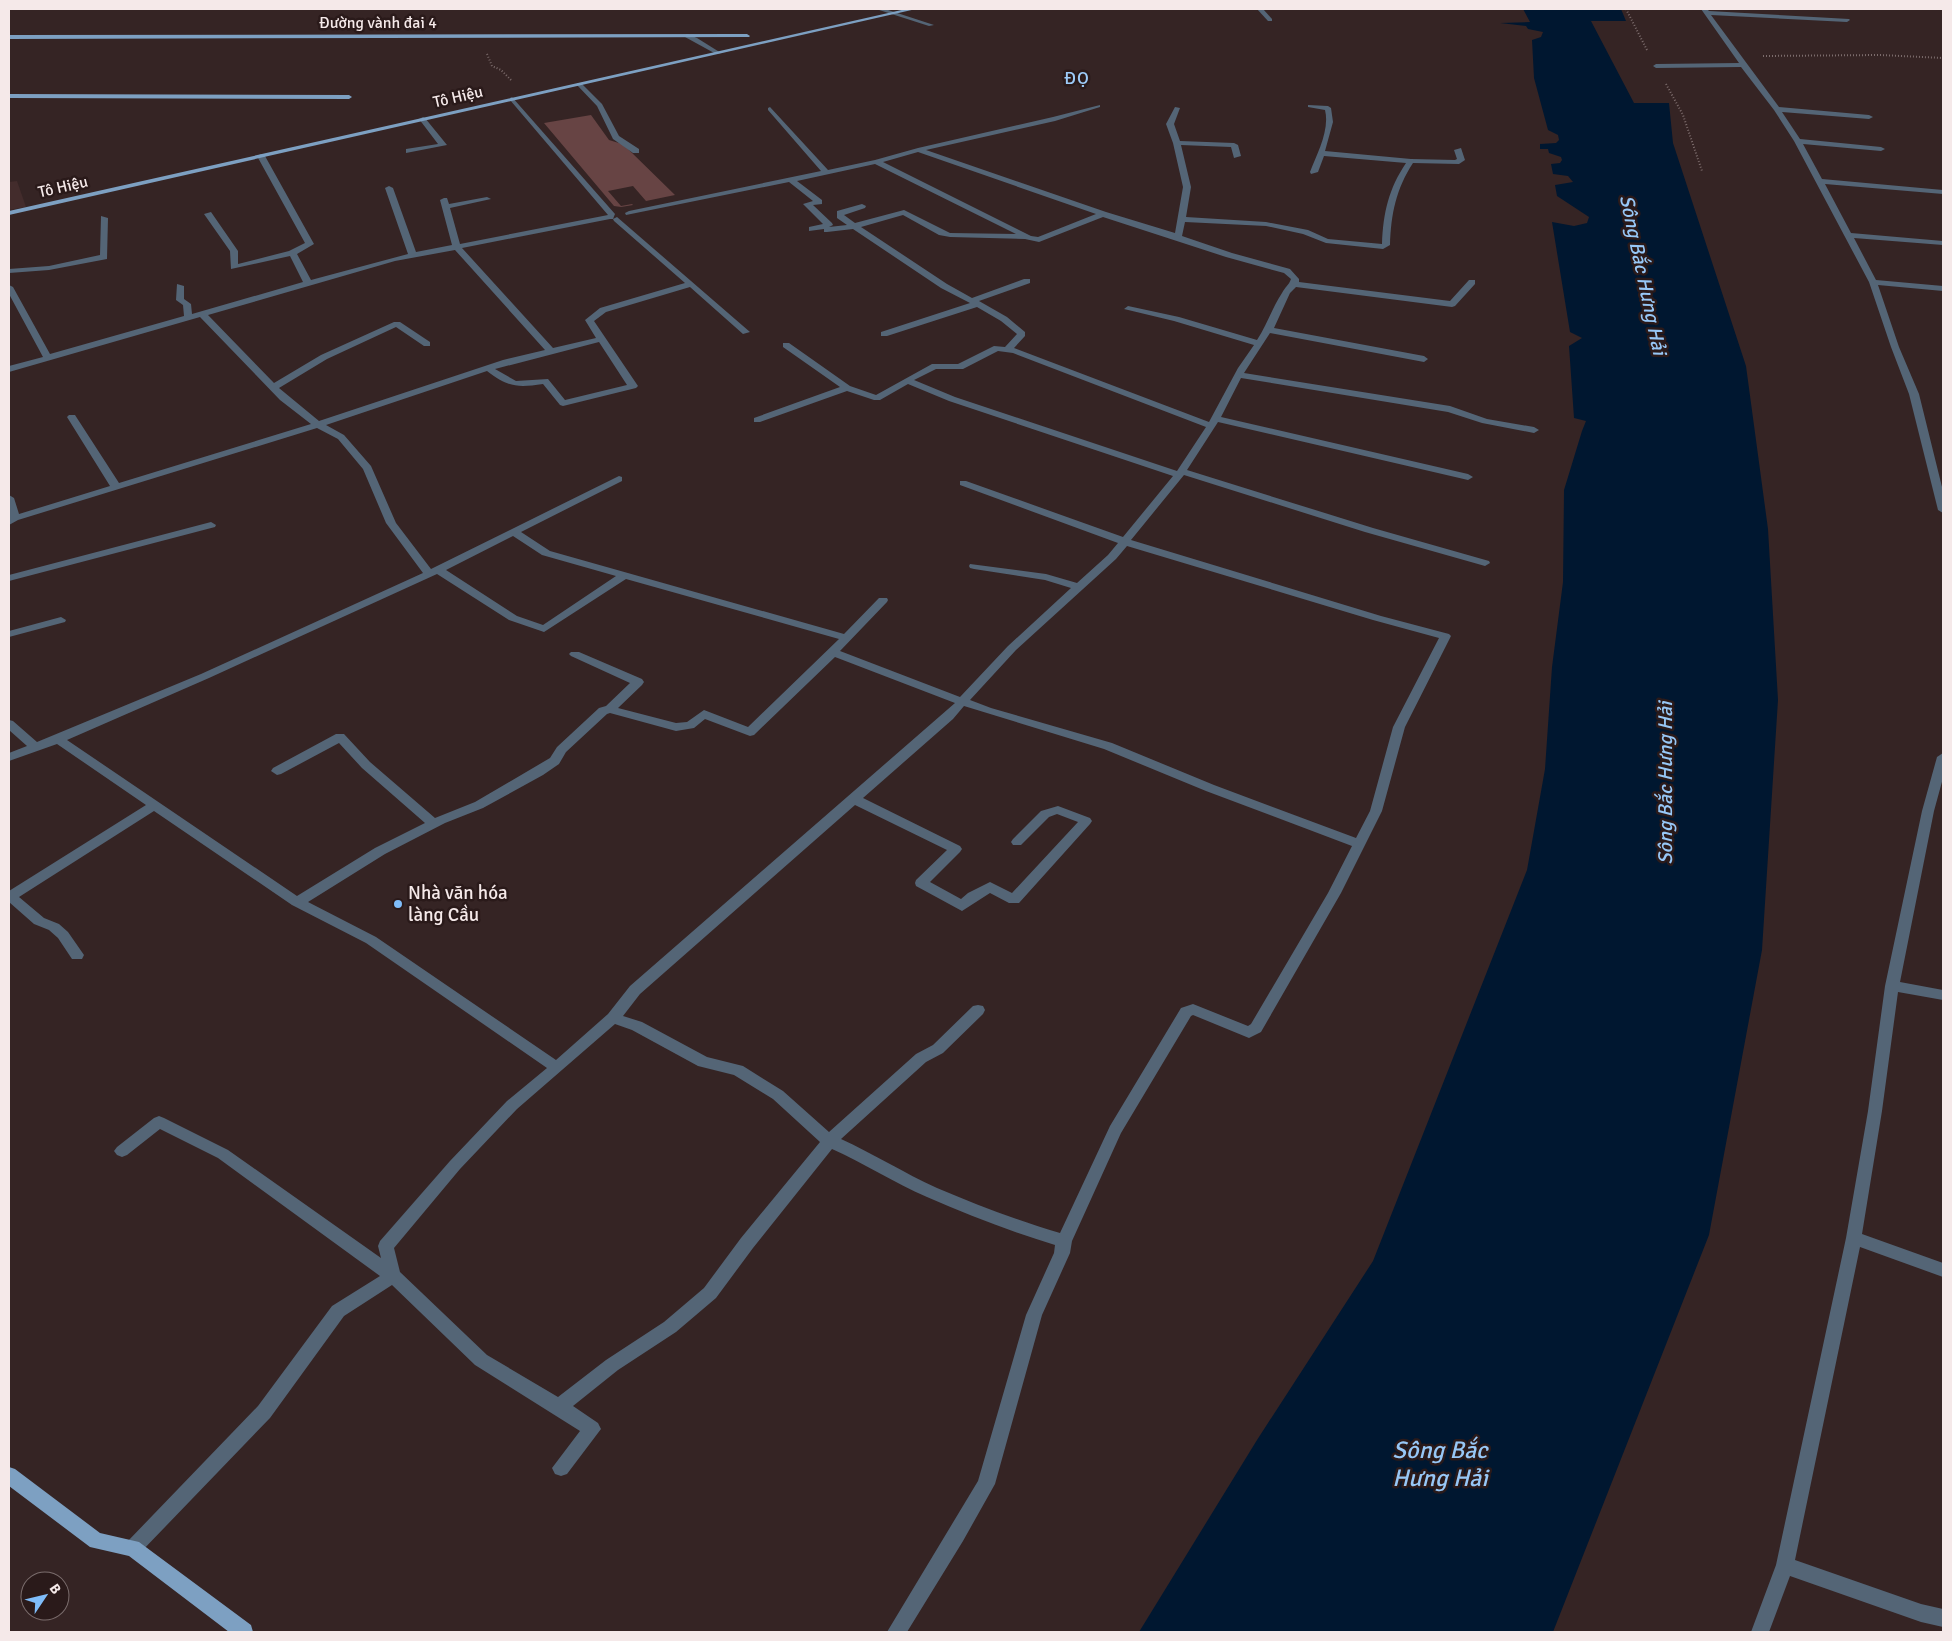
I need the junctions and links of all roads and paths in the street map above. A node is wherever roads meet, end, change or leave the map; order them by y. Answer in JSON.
{"nodes":[{"id":1,"x":879,"y":9,"type":"edge"},
{"id":2,"x":913,"y":9,"type":"edge"},
{"id":3,"x":1260,"y":9,"type":"edge"},
{"id":4,"x":1626,"y":9,"type":"edge"},
{"id":5,"x":1706,"y":11,"type":"edge"},
{"id":6,"x":895,"y":13,"type":"junction"},
{"id":7,"x":1270,"y":20,"type":"dead end"},
{"id":8,"x":1847,"y":20,"type":"dead end"},
{"id":9,"x":931,"y":25,"type":"dead end"},
{"id":10,"x":687,"y":36,"type":"junction"},
{"id":11,"x":746,"y":36,"type":"dead end"},
{"id":12,"x":9,"y":37,"type":"edge"},
{"id":13,"x":485,"y":50,"type":"dead end"},
{"id":14,"x":718,"y":53,"type":"junction"},
{"id":15,"x":1737,"y":56,"type":"junction"},
{"id":16,"x":1943,"y":58,"type":"edge"},
{"id":17,"x":1743,"y":64,"type":"junction"},
{"id":18,"x":1656,"y":66,"type":"junction"},
{"id":19,"x":579,"y":84,"type":"junction"},
{"id":20,"x":9,"y":96,"type":"edge"},
{"id":21,"x":526,"y":96,"type":"junction"},
{"id":22,"x":349,"y":97,"type":"dead end"},
{"id":23,"x":512,"y":99,"type":"junction"},
{"id":24,"x":1098,"y":106,"type":"dead end"},
{"id":25,"x":1310,"y":106,"type":"dead end"},
{"id":26,"x":1177,"y":108,"type":"dead end"},
{"id":27,"x":770,"y":109,"type":"dead end"},
{"id":28,"x":1777,"y":109,"type":"junction"},
{"id":29,"x":1869,"y":117,"type":"dead end"},
{"id":30,"x":423,"y":119,"type":"junction"},
{"id":31,"x":1798,"y":141,"type":"junction"},
{"id":32,"x":1177,"y":143,"type":"junction"},
{"id":33,"x":1881,"y":149,"type":"dead end"},
{"id":34,"x":918,"y":150,"type":"junction"},
{"id":35,"x":1458,"y":150,"type":"dead end"},
{"id":36,"x":410,"y":151,"type":"dead end"},
{"id":37,"x":636,"y":151,"type":"dead end"},
{"id":38,"x":1320,"y":153,"type":"junction"},
{"id":39,"x":902,"y":155,"type":"junction"},
{"id":40,"x":260,"y":156,"type":"junction"},
{"id":41,"x":934,"y":156,"type":"junction"},
{"id":42,"x":1237,"y":156,"type":"dead end"},
{"id":43,"x":1411,"y":161,"type":"junction"},
{"id":44,"x":876,"y":162,"type":"junction"},
{"id":45,"x":1702,"y":171,"type":"dead end"},
{"id":46,"x":826,"y":172,"type":"junction"},
{"id":47,"x":1314,"y":172,"type":"dead end"},
{"id":48,"x":790,"y":179,"type":"junction"},
{"id":49,"x":1818,"y":181,"type":"junction"},
{"id":50,"x":389,"y":188,"type":"dead end"},
{"id":51,"x":1943,"y":192,"type":"edge"},
{"id":52,"x":487,"y":199,"type":"dead end"},
{"id":53,"x":862,"y":206,"type":"dead end"},
{"id":54,"x":9,"y":213,"type":"edge"},
{"id":55,"x":208,"y":214,"type":"dead end"},
{"id":56,"x":1103,"y":214,"type":"junction"},
{"id":57,"x":612,"y":217,"type":"junction"},
{"id":58,"x":104,"y":218,"type":"dead end"},
{"id":59,"x":1181,"y":219,"type":"junction"},
{"id":60,"x":854,"y":226,"type":"junction"},
{"id":61,"x":812,"y":229,"type":"dead end"},
{"id":62,"x":827,"y":230,"type":"dead end"},
{"id":63,"x":1848,"y":235,"type":"junction"},
{"id":64,"x":1178,"y":237,"type":"junction"},
{"id":65,"x":1030,"y":238,"type":"junction"},
{"id":66,"x":1943,"y":243,"type":"edge"},
{"id":67,"x":457,"y":247,"type":"junction"},
{"id":68,"x":292,"y":253,"type":"junction"},
{"id":69,"x":413,"y":256,"type":"junction"},
{"id":70,"x":9,"y":271,"type":"edge"},
{"id":71,"x":1027,"y":281,"type":"dead end"},
{"id":72,"x":1472,"y":282,"type":"dead end"},
{"id":73,"x":1873,"y":282,"type":"junction"},
{"id":74,"x":308,"y":283,"type":"junction"},
{"id":75,"x":692,"y":284,"type":"junction"},
{"id":76,"x":1294,"y":284,"type":"junction"},
{"id":77,"x":180,"y":286,"type":"dead end"},
{"id":78,"x":1943,"y":288,"type":"edge"},
{"id":79,"x":10,"y":291,"type":"edge"},
{"id":80,"x":976,"y":302,"type":"junction"},
{"id":81,"x":1128,"y":309,"type":"dead end"},
{"id":82,"x":202,"y":314,"type":"junction"},
{"id":83,"x":188,"y":319,"type":"junction"},
{"id":84,"x":1268,"y":330,"type":"junction"},
{"id":85,"x":746,"y":332,"type":"dead end"},
{"id":86,"x":884,"y":334,"type":"dead end"},
{"id":87,"x":602,"y":339,"type":"junction"},
{"id":88,"x":1258,"y":343,"type":"junction"},
{"id":89,"x":427,"y":344,"type":"dead end"},
{"id":90,"x":786,"y":346,"type":"dead end"},
{"id":91,"x":1006,"y":350,"type":"junction"},
{"id":92,"x":551,"y":351,"type":"junction"},
{"id":93,"x":48,"y":358,"type":"junction"},
{"id":94,"x":1424,"y":359,"type":"dead end"},
{"id":95,"x":489,"y":368,"type":"junction"},
{"id":96,"x":9,"y":369,"type":"edge"},
{"id":97,"x":1239,"y":375,"type":"junction"},
{"id":98,"x":907,"y":380,"type":"junction"},
{"id":99,"x":273,"y":388,"type":"junction"},
{"id":100,"x":847,"y":388,"type":"junction"},
{"id":101,"x":72,"y":417,"type":"dead end"},
{"id":102,"x":757,"y":420,"type":"dead end"},
{"id":103,"x":1213,"y":422,"type":"junction"},
{"id":104,"x":318,"y":425,"type":"junction"},
{"id":105,"x":1534,"y":430,"type":"dead end"},
{"id":106,"x":1939,"y":472,"type":"edge"},
{"id":107,"x":1180,"y":473,"type":"junction"},
{"id":108,"x":1468,"y":477,"type":"dead end"},
{"id":109,"x":619,"y":479,"type":"dead end"},
{"id":110,"x":963,"y":483,"type":"dead end"},
{"id":111,"x":116,"y":486,"type":"junction"},
{"id":112,"x":9,"y":498,"type":"edge"},
{"id":113,"x":1943,"y":510,"type":"edge"},
{"id":114,"x":11,"y":520,"type":"edge"},
{"id":115,"x":211,"y":525,"type":"dead end"},
{"id":116,"x":514,"y":532,"type":"junction"},
{"id":117,"x":1126,"y":542,"type":"junction"},
{"id":118,"x":1485,"y":563,"type":"dead end"},
{"id":119,"x":974,"y":566,"type":"dead end"},
{"id":120,"x":433,"y":572,"type":"junction"},
{"id":121,"x":625,"y":576,"type":"junction"},
{"id":122,"x":9,"y":578,"type":"edge"},
{"id":123,"x":1079,"y":587,"type":"junction"},
{"id":124,"x":883,"y":600,"type":"dead end"},
{"id":125,"x":62,"y":620,"type":"dead end"},
{"id":126,"x":9,"y":634,"type":"edge"},
{"id":127,"x":846,"y":638,"type":"junction"},
{"id":128,"x":833,"y":652,"type":"junction"},
{"id":129,"x":576,"y":654,"type":"dead end"},
{"id":130,"x":961,"y":702,"type":"junction"},
{"id":131,"x":610,"y":709,"type":"junction"},
{"id":132,"x":9,"y":724,"type":"edge"},
{"id":133,"x":58,"y":739,"type":"junction"},
{"id":134,"x":35,"y":747,"type":"junction"},
{"id":135,"x":9,"y":757,"type":"edge"},
{"id":136,"x":1943,"y":757,"type":"edge"},
{"id":137,"x":277,"y":771,"type":"dead end"},
{"id":138,"x":854,"y":799,"type":"junction"},
{"id":139,"x":154,"y":805,"type":"junction"},
{"id":140,"x":434,"y":824,"type":"junction"},
{"id":141,"x":1017,"y":842,"type":"dead end"},
{"id":142,"x":1358,"y":843,"type":"junction"},
{"id":143,"x":9,"y":896,"type":"edge"},
{"id":144,"x":297,"y":902,"type":"junction"},
{"id":145,"x":77,"y":955,"type":"dead end"},
{"id":146,"x":1892,"y":986,"type":"junction"},
{"id":147,"x":1943,"y":995,"type":"edge"},
{"id":148,"x":978,"y":1010,"type":"dead end"},
{"id":149,"x":613,"y":1018,"type":"junction"},
{"id":150,"x":557,"y":1068,"type":"junction"},
{"id":151,"x":829,"y":1141,"type":"junction"},
{"id":152,"x":122,"y":1151,"type":"dead end"},
{"id":153,"x":1854,"y":1238,"type":"junction"},
{"id":154,"x":1064,"y":1241,"type":"junction"},
{"id":155,"x":1943,"y":1270,"type":"edge"},
{"id":156,"x":393,"y":1276,"type":"junction"},
{"id":157,"x":559,"y":1406,"type":"junction"},
{"id":158,"x":561,"y":1468,"type":"dead end"},
{"id":159,"x":9,"y":1475,"type":"edge"},
{"id":160,"x":133,"y":1548,"type":"junction"},
{"id":161,"x":1785,"y":1564,"type":"junction"},
{"id":162,"x":1943,"y":1618,"type":"edge"},
{"id":163,"x":244,"y":1632,"type":"edge"},
{"id":164,"x":896,"y":1632,"type":"edge"},
{"id":165,"x":1760,"y":1632,"type":"edge"}],
"edges":[{"from":1,"to":6,"type":"street"},
{"from":2,"to":6,"type":"main road","name":"Tô Hiệu"},
{"from":3,"to":7,"type":"street"},
{"from":4,"to":18,"type":"path"},
{"from":5,"to":8,"type":"street"},
{"from":5,"to":15,"type":"street"},
{"from":6,"to":9,"type":"street"},
{"from":6,"to":14,"type":"main road","name":"Tô Hiệu"},
{"from":10,"to":11,"type":"main road","name":"Đường vành đai 4"},
{"from":10,"to":12,"type":"main road","name":"Đường vành đai 4"},
{"from":10,"to":14,"type":"street"},
{"from":13,"to":21,"type":"path"},
{"from":14,"to":19,"type":"main road","name":"Tô Hiệu"},
{"from":15,"to":16,"type":"path"},
{"from":15,"to":17,"type":"street"},
{"from":17,"to":18,"type":"street"},
{"from":17,"to":28,"type":"street"},
{"from":18,"to":45,"type":"path"},
{"from":19,"to":21,"type":"main road","name":"Tô Hiệu"},
{"from":19,"to":37,"type":"street"},
{"from":20,"to":22,"type":"main road"},
{"from":21,"to":23,"type":"main road","name":"Tô Hiệu"},
{"from":23,"to":30,"type":"main road","name":"Tô Hiệu"},
{"from":23,"to":57,"type":"street"},
{"from":24,"to":34,"type":"street"},
{"from":25,"to":38,"type":"street"},
{"from":26,"to":32,"type":"street"},
{"from":27,"to":46,"type":"street"},
{"from":28,"to":29,"type":"street"},
{"from":28,"to":31,"type":"street"},
{"from":30,"to":36,"type":"street"},
{"from":30,"to":40,"type":"main road","name":"Tô Hiệu"},
{"from":31,"to":33,"type":"street"},
{"from":31,"to":49,"type":"street"},
{"from":32,"to":42,"type":"street"},
{"from":32,"to":59,"type":"street"},
{"from":34,"to":39,"type":"street"},
{"from":34,"to":41,"type":"street"},
{"from":35,"to":43,"type":"street"},
{"from":38,"to":43,"type":"street"},
{"from":38,"to":47,"type":"street"},
{"from":39,"to":41,"type":"street"},
{"from":39,"to":44,"type":"street"},
{"from":40,"to":54,"type":"main road","name":"Tô Hiệu"},
{"from":40,"to":68,"type":"street"},
{"from":41,"to":56,"type":"street"},
{"from":43,"to":59,"type":"street"},
{"from":44,"to":46,"type":"street"},
{"from":44,"to":65,"type":"street"},
{"from":46,"to":48,"type":"street"},
{"from":48,"to":57,"type":"street"},
{"from":48,"to":61,"type":"street"},
{"from":49,"to":51,"type":"street"},
{"from":49,"to":63,"type":"street"},
{"from":50,"to":69,"type":"street"},
{"from":52,"to":67,"type":"street"},
{"from":53,"to":60,"type":"street"},
{"from":55,"to":68,"type":"street"},
{"from":56,"to":64,"type":"street"},
{"from":56,"to":65,"type":"street"},
{"from":57,"to":67,"type":"street"},
{"from":57,"to":75,"type":"street"},
{"from":58,"to":70,"type":"street"},
{"from":59,"to":64,"type":"street"},
{"from":60,"to":62,"type":"street"},
{"from":60,"to":65,"type":"street"},
{"from":60,"to":80,"type":"street"},
{"from":63,"to":66,"type":"street"},
{"from":63,"to":73,"type":"street"},
{"from":64,"to":76,"type":"street"},
{"from":67,"to":69,"type":"street"},
{"from":67,"to":92,"type":"street"},
{"from":68,"to":74,"type":"street"},
{"from":69,"to":74,"type":"street"},
{"from":71,"to":80,"type":"street"},
{"from":72,"to":76,"type":"street"},
{"from":73,"to":78,"type":"street"},
{"from":73,"to":106,"type":"street"},
{"from":74,"to":82,"type":"street"},
{"from":75,"to":85,"type":"street"},
{"from":75,"to":87,"type":"street"},
{"from":76,"to":84,"type":"street"},
{"from":77,"to":83,"type":"street"},
{"from":79,"to":93,"type":"street"},
{"from":80,"to":86,"type":"street"},
{"from":80,"to":91,"type":"street"},
{"from":81,"to":88,"type":"street"},
{"from":82,"to":83,"type":"street"},
{"from":82,"to":99,"type":"street"},
{"from":83,"to":93,"type":"street"},
{"from":84,"to":88,"type":"street"},
{"from":84,"to":94,"type":"street"},
{"from":87,"to":92,"type":"street"},
{"from":87,"to":95,"type":"street"},
{"from":88,"to":97,"type":"street"},
{"from":89,"to":99,"type":"street"},
{"from":90,"to":100,"type":"street"},
{"from":91,"to":98,"type":"street"},
{"from":91,"to":103,"type":"street"},
{"from":92,"to":95,"type":"street"},
{"from":93,"to":96,"type":"street"},
{"from":95,"to":104,"type":"street"},
{"from":97,"to":103,"type":"street"},
{"from":97,"to":105,"type":"street"},
{"from":98,"to":100,"type":"street"},
{"from":98,"to":107,"type":"street"},
{"from":99,"to":104,"type":"street"},
{"from":100,"to":102,"type":"street"},
{"from":101,"to":111,"type":"street"},
{"from":103,"to":107,"type":"street"},
{"from":103,"to":108,"type":"street"},
{"from":104,"to":111,"type":"street"},
{"from":104,"to":120,"type":"street"},
{"from":106,"to":113,"type":"street"},
{"from":107,"to":117,"type":"street"},
{"from":107,"to":118,"type":"street"},
{"from":109,"to":116,"type":"street"},
{"from":110,"to":117,"type":"street"},
{"from":111,"to":114,"type":"street"},
{"from":112,"to":114,"type":"street"},
{"from":115,"to":122,"type":"street"},
{"from":116,"to":120,"type":"street"},
{"from":116,"to":121,"type":"street"},
{"from":117,"to":123,"type":"street"},
{"from":117,"to":142,"type":"street"},
{"from":119,"to":123,"type":"street"},
{"from":120,"to":121,"type":"street"},
{"from":120,"to":133,"type":"street"},
{"from":121,"to":127,"type":"street"},
{"from":123,"to":130,"type":"street"},
{"from":124,"to":127,"type":"street"},
{"from":125,"to":126,"type":"street"},
{"from":127,"to":128,"type":"street"},
{"from":128,"to":130,"type":"street"},
{"from":128,"to":131,"type":"street"},
{"from":129,"to":131,"type":"street"},
{"from":130,"to":138,"type":"street"},
{"from":130,"to":142,"type":"street"},
{"from":131,"to":140,"type":"street"},
{"from":132,"to":134,"type":"street"},
{"from":133,"to":134,"type":"street"},
{"from":133,"to":139,"type":"street"},
{"from":134,"to":135,"type":"street"},
{"from":136,"to":146,"type":"street"},
{"from":137,"to":140,"type":"street"},
{"from":138,"to":141,"type":"street"},
{"from":138,"to":149,"type":"street"},
{"from":139,"to":143,"type":"street"},
{"from":139,"to":144,"type":"street"},
{"from":140,"to":144,"type":"street"},
{"from":142,"to":154,"type":"street"},
{"from":143,"to":145,"type":"street"},
{"from":144,"to":150,"type":"street"},
{"from":146,"to":147,"type":"street"},
{"from":146,"to":153,"type":"street"},
{"from":148,"to":151,"type":"street"},
{"from":149,"to":150,"type":"street"},
{"from":149,"to":151,"type":"street"},
{"from":150,"to":156,"type":"street"},
{"from":151,"to":154,"type":"street"},
{"from":151,"to":157,"type":"street"},
{"from":152,"to":156,"type":"street"},
{"from":153,"to":155,"type":"street"},
{"from":153,"to":161,"type":"street"},
{"from":154,"to":164,"type":"street"},
{"from":156,"to":157,"type":"street"},
{"from":156,"to":160,"type":"street"},
{"from":157,"to":158,"type":"street"},
{"from":159,"to":160,"type":"main road"},
{"from":160,"to":163,"type":"main road"},
{"from":161,"to":162,"type":"street"},
{"from":161,"to":165,"type":"street"}]}
